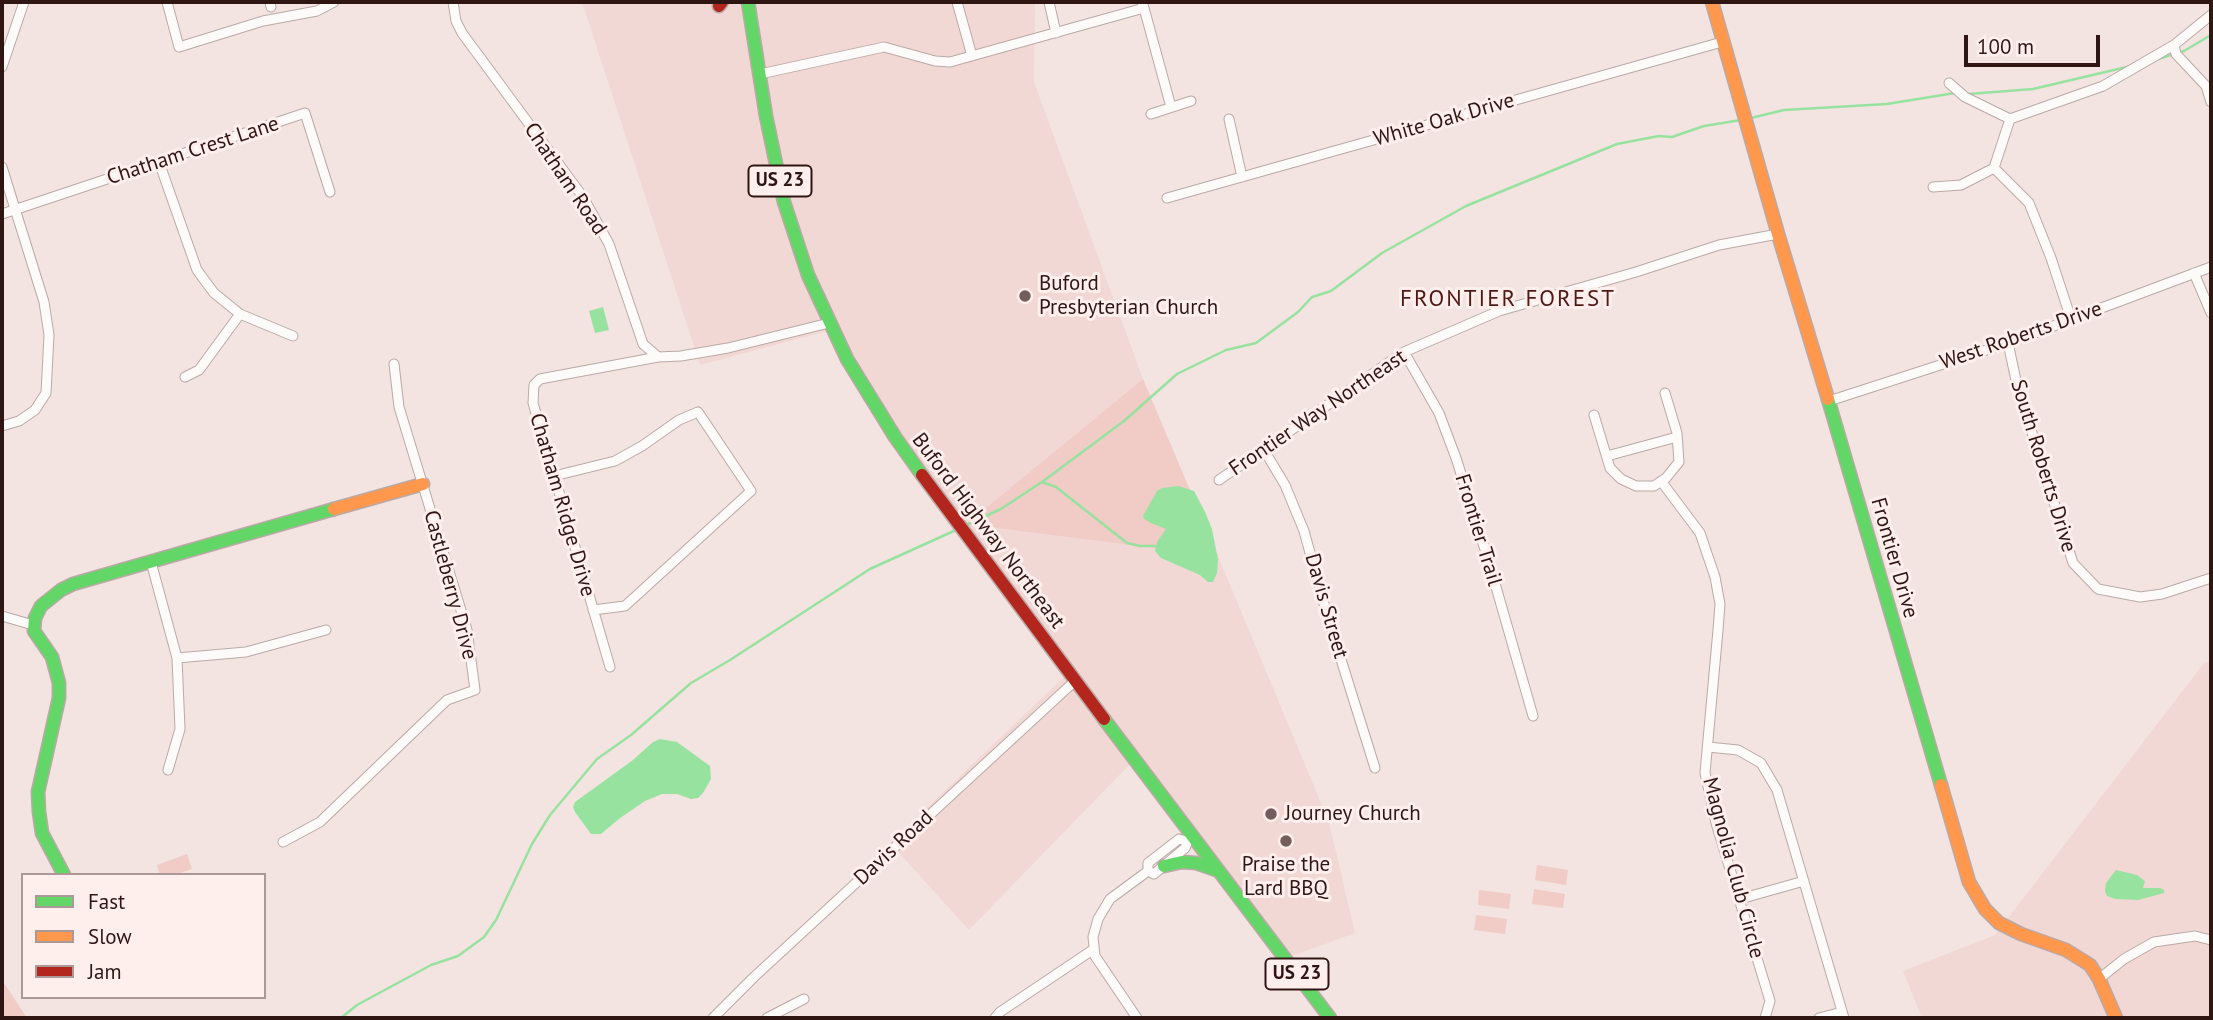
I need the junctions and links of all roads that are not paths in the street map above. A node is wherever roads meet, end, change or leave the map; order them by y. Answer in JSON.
{"nodes":[{"id":1,"x":24,"y":2,"type":"edge"},
{"id":2,"x":167,"y":2,"type":"edge"},
{"id":3,"x":334,"y":2,"type":"edge"},
{"id":4,"x":453,"y":2,"type":"edge"},
{"id":5,"x":748,"y":2,"type":"edge"},
{"id":6,"x":957,"y":2,"type":"edge"},
{"id":7,"x":1049,"y":2,"type":"edge"},
{"id":8,"x":1716,"y":3,"type":"edge"},
{"id":9,"x":1143,"y":5,"type":"edge"},
{"id":10,"x":2211,"y":15,"type":"edge"},
{"id":11,"x":1056,"y":33,"type":"junction"},
{"id":12,"x":1722,"y":42,"type":"junction"},
{"id":13,"x":2174,"y":45,"type":"junction"},
{"id":14,"x":972,"y":56,"type":"junction"},
{"id":15,"x":2,"y":67,"type":"edge"},
{"id":16,"x":760,"y":75,"type":"junction"},
{"id":17,"x":1949,"y":83,"type":"dead end"},
{"id":18,"x":1191,"y":101,"type":"dead end"},
{"id":19,"x":2211,"y":102,"type":"edge"},
{"id":20,"x":1171,"y":107,"type":"junction"},
{"id":21,"x":1151,"y":114,"type":"dead end"},
{"id":22,"x":1230,"y":119,"type":"dead end"},
{"id":23,"x":2010,"y":119,"type":"junction"},
{"id":24,"x":159,"y":162,"type":"junction"},
{"id":25,"x":2,"y":167,"type":"edge"},
{"id":26,"x":1994,"y":168,"type":"junction"},
{"id":27,"x":1242,"y":177,"type":"junction"},
{"id":28,"x":1933,"y":187,"type":"dead end"},
{"id":29,"x":330,"y":192,"type":"dead end"},
{"id":30,"x":1167,"y":198,"type":"dead end"},
{"id":31,"x":14,"y":210,"type":"junction"},
{"id":32,"x":2,"y":214,"type":"edge"},
{"id":33,"x":1778,"y":234,"type":"junction"},
{"id":34,"x":2211,"y":267,"type":"edge"},
{"id":35,"x":2194,"y":274,"type":"junction"},
{"id":36,"x":2211,"y":313,"type":"edge"},
{"id":37,"x":240,"y":314,"type":"junction"},
{"id":38,"x":2071,"y":319,"type":"junction"},
{"id":39,"x":829,"y":323,"type":"junction"},
{"id":40,"x":293,"y":336,"type":"dead end"},
{"id":41,"x":2008,"y":343,"type":"junction"},
{"id":42,"x":1404,"y":352,"type":"junction"},
{"id":43,"x":658,"y":357,"type":"junction"},
{"id":44,"x":394,"y":364,"type":"dead end"},
{"id":45,"x":185,"y":377,"type":"dead end"},
{"id":46,"x":1665,"y":394,"type":"dead end"},
{"id":47,"x":1829,"y":401,"type":"junction"},
{"id":48,"x":1594,"y":415,"type":"dead end"},
{"id":49,"x":2,"y":426,"type":"edge"},
{"id":50,"x":1677,"y":437,"type":"junction"},
{"id":51,"x":1264,"y":450,"type":"junction"},
{"id":52,"x":1607,"y":456,"type":"junction"},
{"id":53,"x":554,"y":477,"type":"junction"},
{"id":54,"x":1219,"y":480,"type":"dead end"},
{"id":55,"x":1661,"y":481,"type":"junction"},
{"id":56,"x":423,"y":484,"type":"junction"},
{"id":57,"x":151,"y":562,"type":"junction"},
{"id":58,"x":2211,"y":578,"type":"edge"},
{"id":59,"x":593,"y":610,"type":"junction"},
{"id":60,"x":2,"y":616,"type":"edge"},
{"id":61,"x":33,"y":625,"type":"junction"},
{"id":62,"x":326,"y":630,"type":"dead end"},
{"id":63,"x":177,"y":657,"type":"junction"},
{"id":64,"x":610,"y":667,"type":"dead end"},
{"id":65,"x":1076,"y":680,"type":"junction"},
{"id":66,"x":1533,"y":716,"type":"dead end"},
{"id":67,"x":1708,"y":747,"type":"junction"},
{"id":68,"x":1375,"y":768,"type":"dead end"},
{"id":69,"x":168,"y":770,"type":"dead end"},
{"id":70,"x":1190,"y":839,"type":"junction"},
{"id":71,"x":283,"y":842,"type":"dead end"},
{"id":72,"x":1164,"y":866,"type":"junction"},
{"id":73,"x":1148,"y":871,"type":"junction"},
{"id":74,"x":1219,"y":871,"type":"junction"},
{"id":75,"x":63,"y":873,"type":"edge"},
{"id":76,"x":1804,"y":881,"type":"junction"},
{"id":77,"x":1740,"y":899,"type":"junction"},
{"id":78,"x":2211,"y":940,"type":"edge"},
{"id":79,"x":1094,"y":949,"type":"junction"},
{"id":80,"x":2099,"y":979,"type":"junction"},
{"id":81,"x":804,"y":999,"type":"dead end"},
{"id":82,"x":1843,"y":1015,"type":"edge"},
{"id":83,"x":713,"y":1018,"type":"edge"},
{"id":84,"x":767,"y":1018,"type":"edge"},
{"id":85,"x":995,"y":1018,"type":"edge"},
{"id":86,"x":1136,"y":1018,"type":"edge"},
{"id":87,"x":1330,"y":1018,"type":"edge"},
{"id":88,"x":1765,"y":1018,"type":"edge"},
{"id":89,"x":1819,"y":1018,"type":"edge"},
{"id":90,"x":2116,"y":1018,"type":"edge"}],
"edges":[{"from":1,"to":15,"type":"street"},
{"from":2,"to":3,"type":"street"},
{"from":4,"to":43,"type":"street","name":"Chatham Road"},
{"from":5,"to":16,"type":"street","name":"Buford Highway Northeast","number":"US 23"},
{"from":6,"to":14,"type":"street"},
{"from":7,"to":11,"type":"street"},
{"from":8,"to":12,"type":"street","name":"Frontier Drive"},
{"from":9,"to":11,"type":"street"},
{"from":9,"to":20,"type":"street"},
{"from":10,"to":13,"type":"street"},
{"from":11,"to":14,"type":"street"},
{"from":12,"to":27,"type":"street","name":"White Oak Drive"},
{"from":12,"to":33,"type":"street","name":"Frontier Drive"},
{"from":13,"to":19,"type":"street"},
{"from":13,"to":23,"type":"street"},
{"from":14,"to":16,"type":"street"},
{"from":16,"to":39,"type":"street","name":"Buford Highway Northeast","number":"US 23"},
{"from":17,"to":23,"type":"street"},
{"from":18,"to":20,"type":"street"},
{"from":20,"to":21,"type":"street"},
{"from":22,"to":27,"type":"street"},
{"from":23,"to":26,"type":"street"},
{"from":24,"to":29,"type":"street","name":"Chatham Crest Lane"},
{"from":24,"to":31,"type":"street","name":"Chatham Crest Lane"},
{"from":24,"to":37,"type":"street"},
{"from":25,"to":31,"type":"street"},
{"from":26,"to":28,"type":"street"},
{"from":26,"to":38,"type":"street"},
{"from":27,"to":30,"type":"street","name":"White Oak Drive"},
{"from":31,"to":32,"type":"street","name":"Chatham Crest Lane"},
{"from":31,"to":49,"type":"street"},
{"from":33,"to":42,"type":"street","name":"Frontier Way Northeast"},
{"from":33,"to":47,"type":"street","name":"Frontier Drive"},
{"from":34,"to":35,"type":"street","name":"West Roberts Drive"},
{"from":35,"to":36,"type":"street"},
{"from":35,"to":38,"type":"street","name":"West Roberts Drive"},
{"from":37,"to":40,"type":"street"},
{"from":37,"to":45,"type":"street"},
{"from":38,"to":41,"type":"street","name":"West Roberts Drive"},
{"from":39,"to":43,"type":"street"},
{"from":39,"to":65,"type":"street","name":"Buford Highway Northeast","number":"US 23"},
{"from":41,"to":47,"type":"street","name":"West Roberts Drive"},
{"from":41,"to":58,"type":"street","name":"South Roberts Drive"},
{"from":42,"to":51,"type":"street","name":"Frontier Way Northeast"},
{"from":42,"to":66,"type":"street","name":"Frontier Trail"},
{"from":43,"to":53,"type":"street","name":"Chatham Ridge Drive"},
{"from":44,"to":56,"type":"street","name":"Castleberry Drive"},
{"from":46,"to":50,"type":"street"},
{"from":47,"to":80,"type":"street","name":"Frontier Drive"},
{"from":48,"to":52,"type":"street"},
{"from":50,"to":52,"type":"street"},
{"from":50,"to":55,"type":"street"},
{"from":51,"to":54,"type":"street","name":"Frontier Way Northeast"},
{"from":51,"to":68,"type":"street","name":"Davis Street"},
{"from":52,"to":55,"type":"street"},
{"from":53,"to":59,"type":"street","name":"Chatham Ridge Drive"},
{"from":53,"to":59,"type":"street"},
{"from":55,"to":67,"type":"street"},
{"from":56,"to":57,"type":"street"},
{"from":56,"to":71,"type":"street","name":"Castleberry Drive"},
{"from":57,"to":61,"type":"street"},
{"from":57,"to":63,"type":"street"},
{"from":59,"to":64,"type":"street","name":"Chatham Ridge Drive"},
{"from":60,"to":61,"type":"street"},
{"from":61,"to":75,"type":"street"},
{"from":62,"to":63,"type":"street"},
{"from":63,"to":69,"type":"street"},
{"from":65,"to":70,"type":"street","name":"Buford Highway Northeast","number":"US 23"},
{"from":65,"to":83,"type":"street","name":"Davis Road"},
{"from":67,"to":76,"type":"street","name":"Magnolia Club Circle"},
{"from":67,"to":77,"type":"street","name":"Magnolia Club Circle"},
{"from":70,"to":72,"type":"street"},
{"from":70,"to":73,"type":"street"},
{"from":70,"to":74,"type":"street","name":"Buford Highway Northeast","number":"US 23"},
{"from":72,"to":73,"type":"street"},
{"from":72,"to":74,"type":"street"},
{"from":73,"to":79,"type":"street"},
{"from":74,"to":87,"type":"street","name":"Buford Highway Northeast","number":"US 23"},
{"from":76,"to":77,"type":"street"},
{"from":76,"to":82,"type":"street","name":"Magnolia Club Circle"},
{"from":77,"to":88,"type":"street","name":"Magnolia Club Circle"},
{"from":78,"to":80,"type":"street"},
{"from":79,"to":85,"type":"street"},
{"from":79,"to":86,"type":"street"},
{"from":80,"to":90,"type":"street","name":"Frontier Drive"},
{"from":81,"to":84,"type":"street"},
{"from":82,"to":89,"type":"street"}]}
